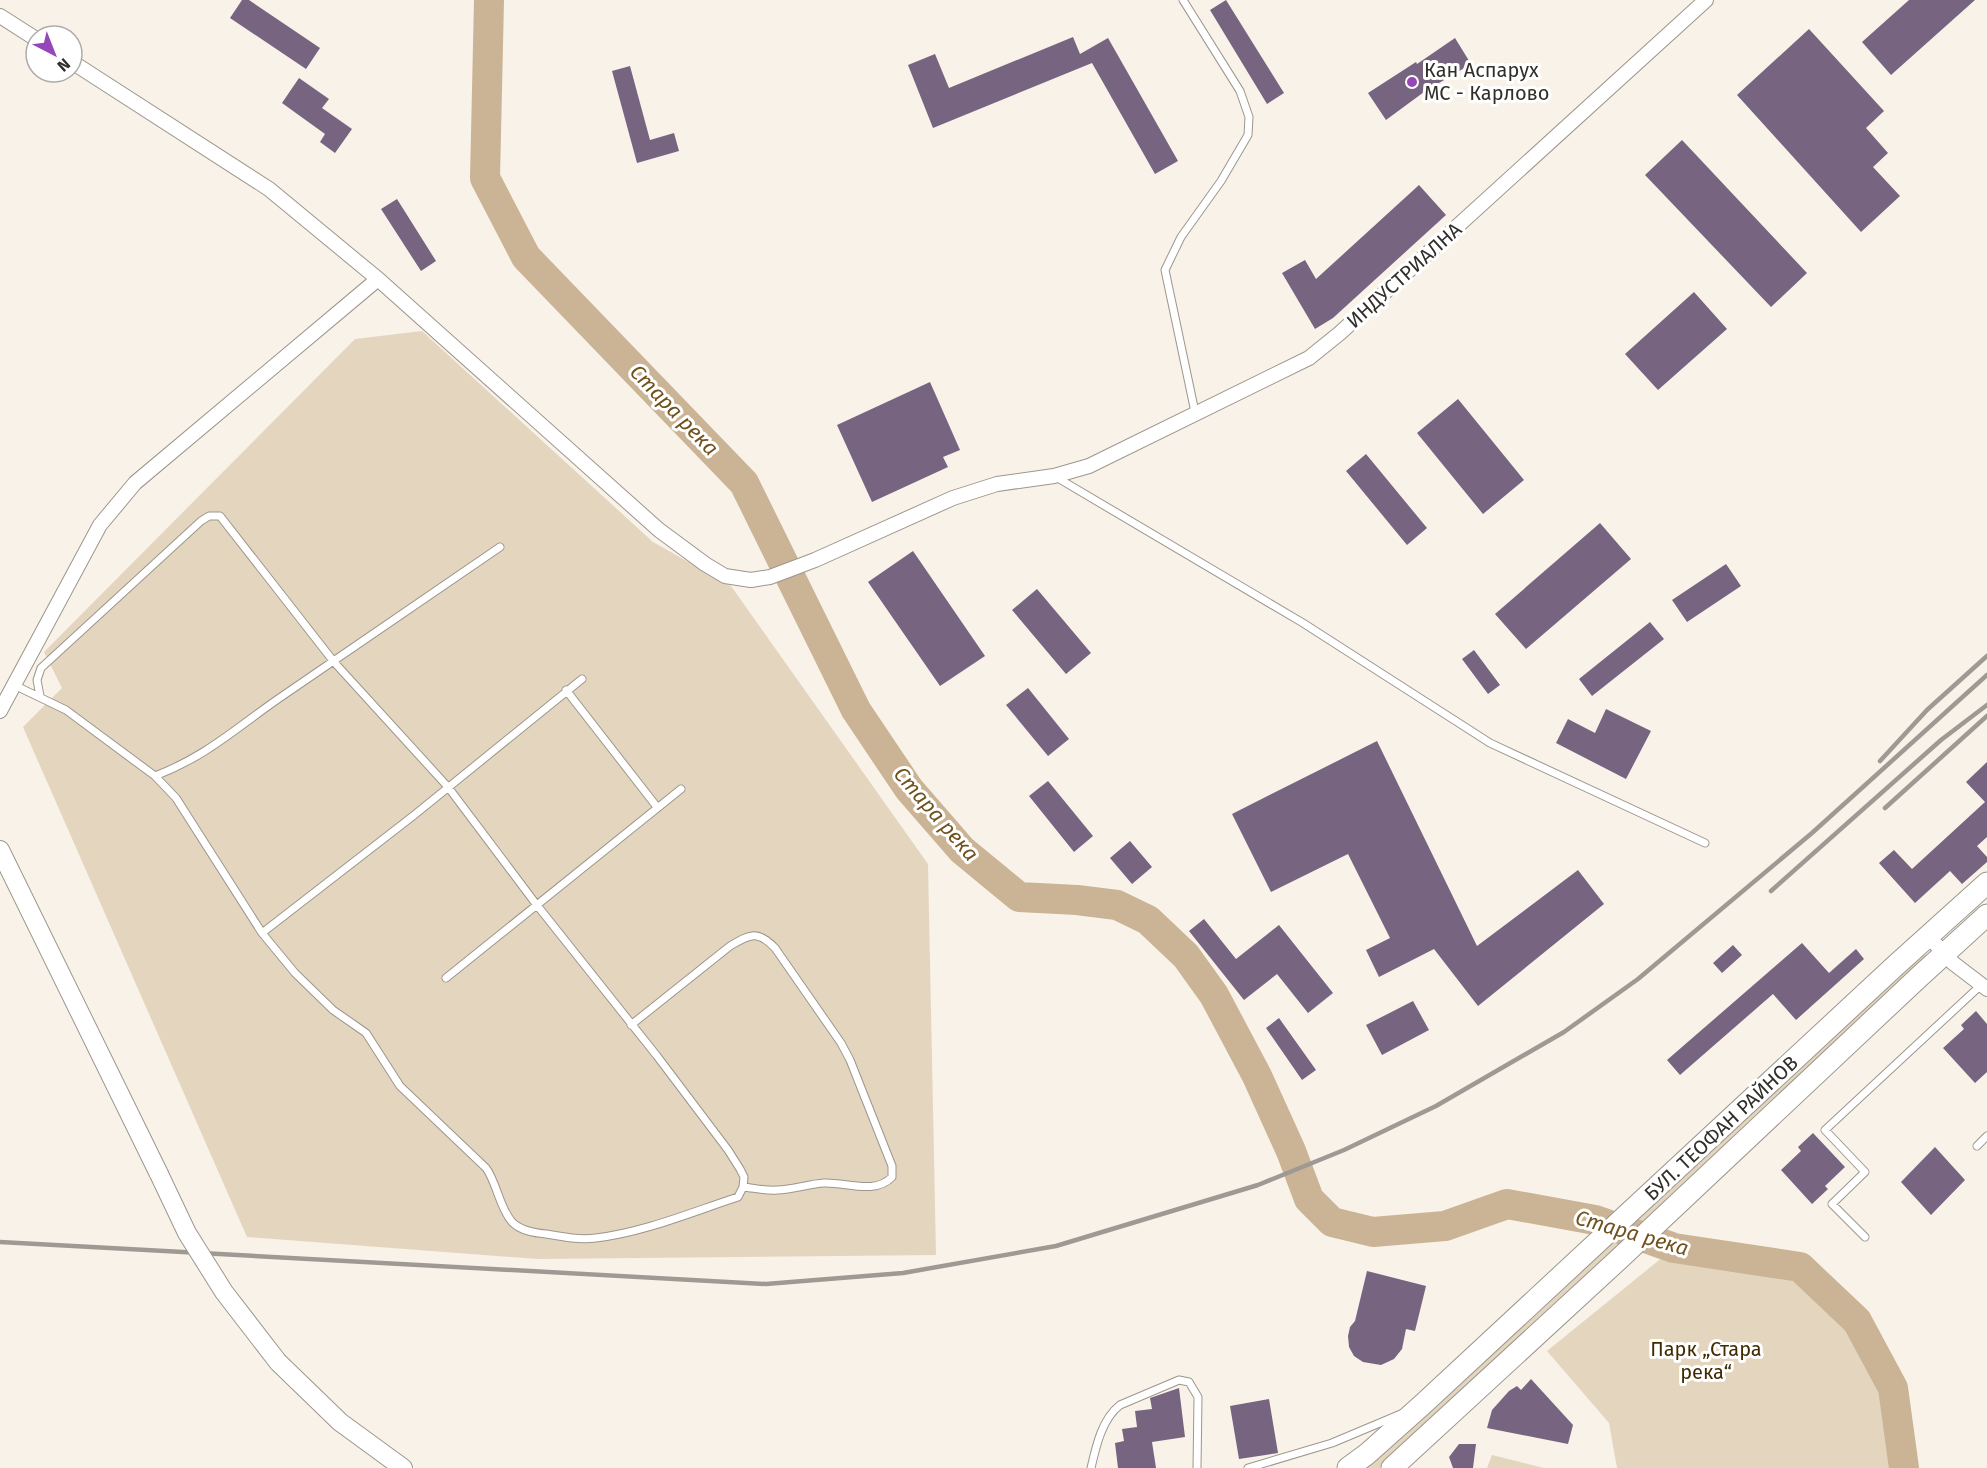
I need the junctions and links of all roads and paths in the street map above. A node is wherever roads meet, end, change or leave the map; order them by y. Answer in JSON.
{"nodes":[{"id":1,"x":1183,"y":0,"type":"edge"},
{"id":2,"x":1706,"y":0,"type":"edge"},
{"id":3,"x":0,"y":16,"type":"edge"},
{"id":4,"x":24,"y":31,"type":"edge"},
{"id":5,"x":84,"y":70,"type":"edge"},
{"id":6,"x":378,"y":279,"type":"junction"},
{"id":7,"x":1195,"y":412,"type":"junction"},
{"id":8,"x":1054,"y":476,"type":"junction"},
{"id":9,"x":500,"y":546,"type":"dead end"},
{"id":10,"x":334,"y":662,"type":"junction"},
{"id":11,"x":582,"y":679,"type":"dead end"},
{"id":12,"x":14,"y":686,"type":"junction"},
{"id":13,"x":566,"y":690,"type":"junction"},
{"id":14,"x":40,"y":696,"type":"junction"},
{"id":15,"x":0,"y":711,"type":"edge"},
{"id":16,"x":155,"y":776,"type":"junction"},
{"id":17,"x":448,"y":787,"type":"junction"},
{"id":18,"x":681,"y":789,"type":"dead end"},
{"id":19,"x":657,"y":807,"type":"junction"},
{"id":20,"x":1705,"y":843,"type":"dead end"},
{"id":21,"x":0,"y":850,"type":"edge"},
{"id":22,"x":1987,"y":883,"type":"edge"},
{"id":23,"x":536,"y":904,"type":"junction"},
{"id":24,"x":1987,"y":915,"type":"edge"},
{"id":25,"x":262,"y":933,"type":"junction"},
{"id":26,"x":1928,"y":936,"type":"junction"},
{"id":27,"x":1944,"y":954,"type":"junction"},
{"id":28,"x":446,"y":978,"type":"dead end"},
{"id":29,"x":1983,"y":987,"type":"edge"},
{"id":30,"x":631,"y":1025,"type":"junction"},
{"id":31,"x":1987,"y":1136,"type":"edge"},
{"id":32,"x":1977,"y":1146,"type":"dead end"},
{"id":33,"x":743,"y":1187,"type":"junction"},
{"id":34,"x":1865,"y":1237,"type":"dead end"},
{"id":35,"x":1422,"y":1405,"type":"junction"},
{"id":36,"x":403,"y":1468,"type":"edge"},
{"id":37,"x":1091,"y":1468,"type":"edge"},
{"id":38,"x":1197,"y":1468,"type":"edge"},
{"id":39,"x":1248,"y":1468,"type":"edge"},
{"id":40,"x":1348,"y":1468,"type":"edge"},
{"id":41,"x":1392,"y":1468,"type":"edge"}],
"edges":[{"from":1,"to":7,"type":"lane"},
{"from":2,"to":7,"type":"street","name":"ИНДУСТРИАЛНА"},
{"from":3,"to":4,"type":"street"},
{"from":5,"to":6,"type":"street","name":"ИНДУСТРИАЛНА"},
{"from":6,"to":8,"type":"street","name":"ИНДУСТРИАЛНА"},
{"from":6,"to":12,"type":"street"},
{"from":7,"to":8,"type":"street","name":"ИНДУСТРИАЛНА"},
{"from":8,"to":20,"type":"lane"},
{"from":9,"to":10,"type":"lane"},
{"from":10,"to":14,"type":"lane"},
{"from":10,"to":16,"type":"lane"},
{"from":10,"to":17,"type":"lane"},
{"from":11,"to":13,"type":"lane"},
{"from":12,"to":14,"type":"lane"},
{"from":12,"to":15,"type":"street"},
{"from":13,"to":17,"type":"lane"},
{"from":13,"to":19,"type":"lane"},
{"from":14,"to":16,"type":"lane"},
{"from":16,"to":25,"type":"lane"},
{"from":17,"to":23,"type":"lane"},
{"from":17,"to":25,"type":"lane"},
{"from":18,"to":19,"type":"lane"},
{"from":19,"to":23,"type":"lane"},
{"from":21,"to":36,"type":"main road","bridge":true},
{"from":22,"to":26,"type":"main road","name":"БУЛ. ТЕОФАН РАЙНОВ"},
{"from":23,"to":28,"type":"lane"},
{"from":23,"to":30,"type":"lane"},
{"from":24,"to":27,"type":"main road","name":"БУЛ. ТЕОФАН РАЙНОВ"},
{"from":25,"to":33,"type":"lane"},
{"from":26,"to":27,"type":"street"},
{"from":26,"to":35,"type":"main road","name":"БУЛ. ТЕОФАН РАЙНОВ"},
{"from":27,"to":29,"type":"street"},
{"from":27,"to":41,"type":"main road","name":"БУЛ. ТЕОФАН РАЙНОВ"},
{"from":29,"to":34,"type":"lane"},
{"from":30,"to":33,"type":"lane"},
{"from":30,"to":33,"type":"lane"},
{"from":31,"to":32,"type":"lane"},
{"from":35,"to":39,"type":"lane"},
{"from":35,"to":40,"type":"main road","name":"БУЛ. ТЕОФАН РАЙНОВ"},
{"from":37,"to":38,"type":"lane"}]}
